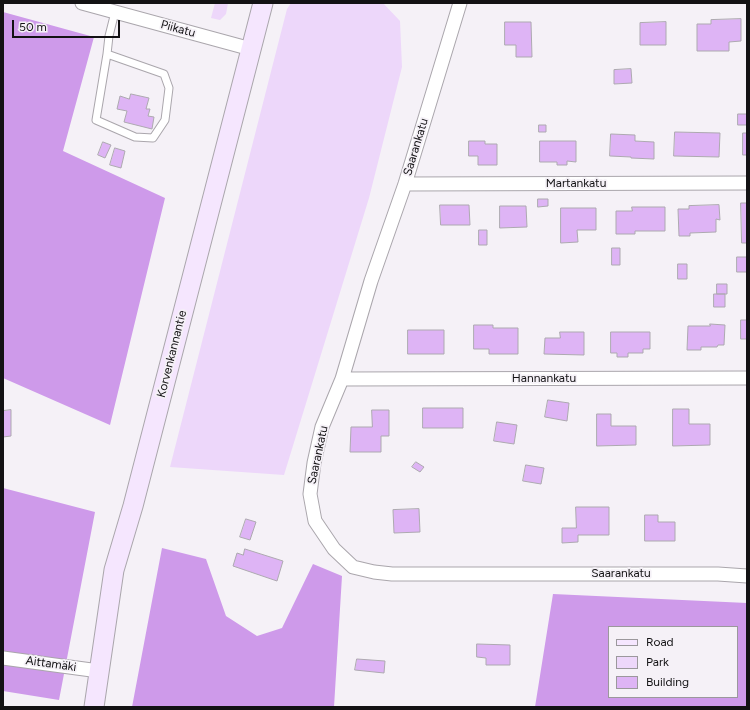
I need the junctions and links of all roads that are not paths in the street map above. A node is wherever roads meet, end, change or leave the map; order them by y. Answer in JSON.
{"nodes":[{"id":1,"x":82,"y":3,"type":"edge"},
{"id":2,"x":264,"y":3,"type":"edge"},
{"id":3,"x":460,"y":3,"type":"edge"},
{"id":4,"x":115,"y":12,"type":"junction"},
{"id":5,"x":251,"y":49,"type":"junction"},
{"id":6,"x":107,"y":54,"type":"junction"},
{"id":7,"x":747,"y":183,"type":"edge"},
{"id":8,"x":405,"y":184,"type":"junction"},
{"id":9,"x":747,"y":378,"type":"edge"},
{"id":10,"x":342,"y":379,"type":"junction"},
{"id":11,"x":747,"y":576,"type":"edge"},
{"id":12,"x":3,"y":658,"type":"edge"},
{"id":13,"x":99,"y":671,"type":"junction"},
{"id":14,"x":94,"y":707,"type":"edge"}],
"edges":[{"from":1,"to":4,"type":"street","name":"Piikatu"},
{"from":2,"to":5,"type":"main road","name":"Korvenkannantie"},
{"from":3,"to":8,"type":"street","name":"Saarankatu"},
{"from":4,"to":5,"type":"street","name":"Piikatu"},
{"from":4,"to":6,"type":"lane"},
{"from":5,"to":13,"type":"main road","name":"Korvenkannantie"},
{"from":6,"to":6,"type":"lane"},
{"from":7,"to":8,"type":"street","name":"Martankatu"},
{"from":8,"to":10,"type":"street","name":"Saarankatu"},
{"from":9,"to":10,"type":"street","name":"Hannankatu"},
{"from":10,"to":11,"type":"street","name":"Saarankatu"},
{"from":12,"to":13,"type":"street","name":"Aittamäki"},
{"from":13,"to":14,"type":"main road","name":"Korvenkannantie"}]}
